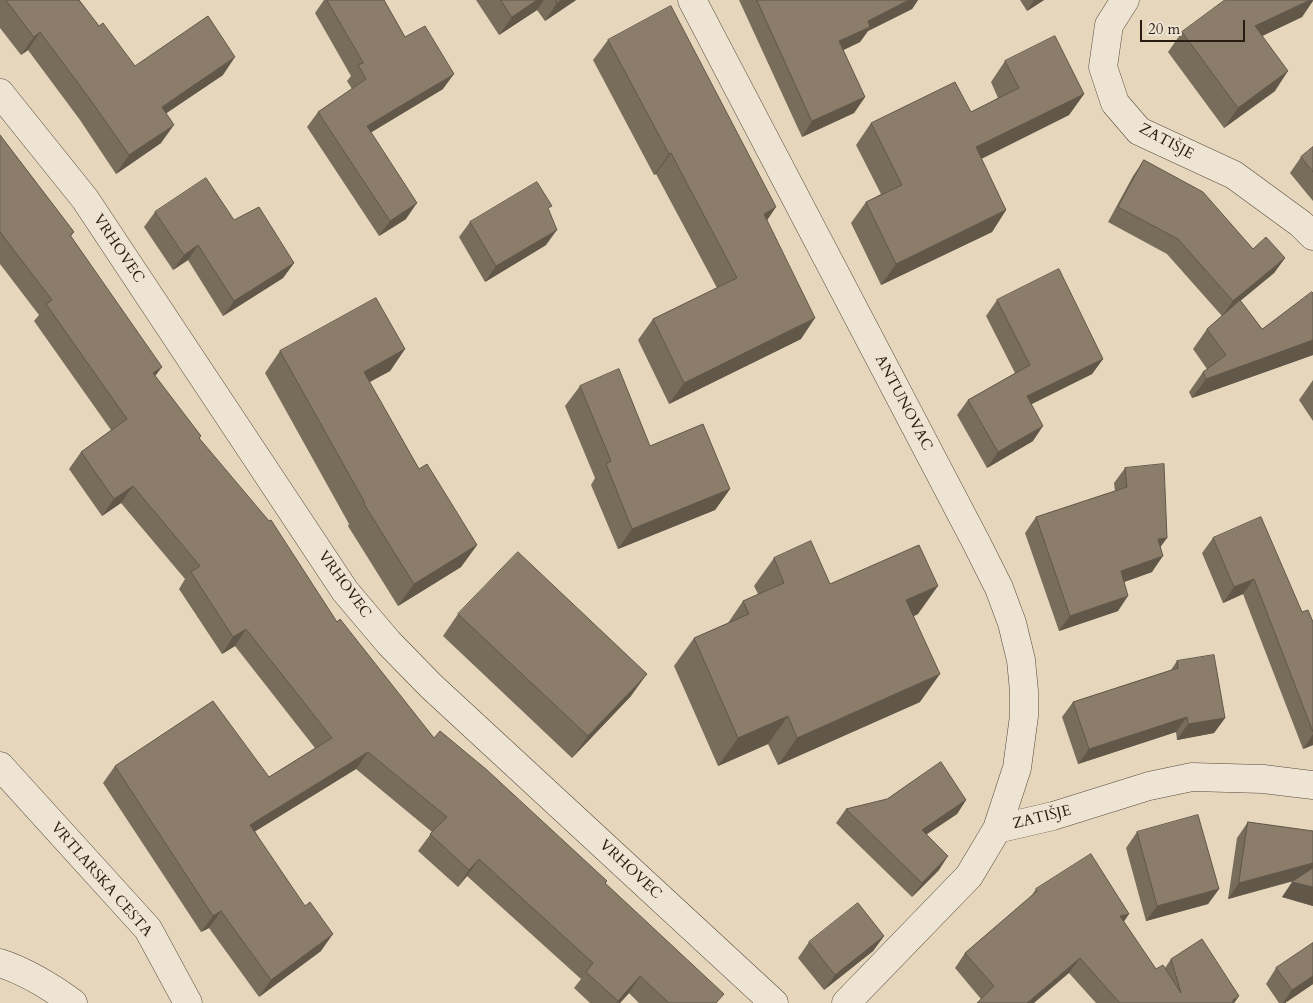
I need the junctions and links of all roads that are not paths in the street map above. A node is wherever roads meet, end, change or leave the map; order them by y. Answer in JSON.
{"nodes":[{"id":1,"x":692,"y":0,"type":"edge"},
{"id":2,"x":1125,"y":0,"type":"edge"},
{"id":3,"x":0,"y":92,"type":"edge"},
{"id":4,"x":1313,"y":236,"type":"edge"},
{"id":5,"x":0,"y":766,"type":"edge"},
{"id":6,"x":1313,"y":785,"type":"edge"},
{"id":7,"x":997,"y":829,"type":"junction"},
{"id":8,"x":0,"y":963,"type":"edge"},
{"id":9,"x":73,"y":1003,"type":"edge"},
{"id":10,"x":188,"y":1003,"type":"edge"},
{"id":11,"x":774,"y":1003,"type":"edge"},
{"id":12,"x":846,"y":1003,"type":"edge"}],
"edges":[{"from":1,"to":7,"type":"street","name":"ANTUNOVAC"},
{"from":2,"to":4,"type":"street","name":"ZATIŠJE"},
{"from":3,"to":11,"type":"street","name":"VRHOVEC"},
{"from":5,"to":10,"type":"street","name":"VRTLARSKA CESTA"},
{"from":6,"to":7,"type":"street","name":"ZATIŠJE"},
{"from":7,"to":12,"type":"street","name":"ZATIŠJE"},
{"from":8,"to":9,"type":"street"}]}
